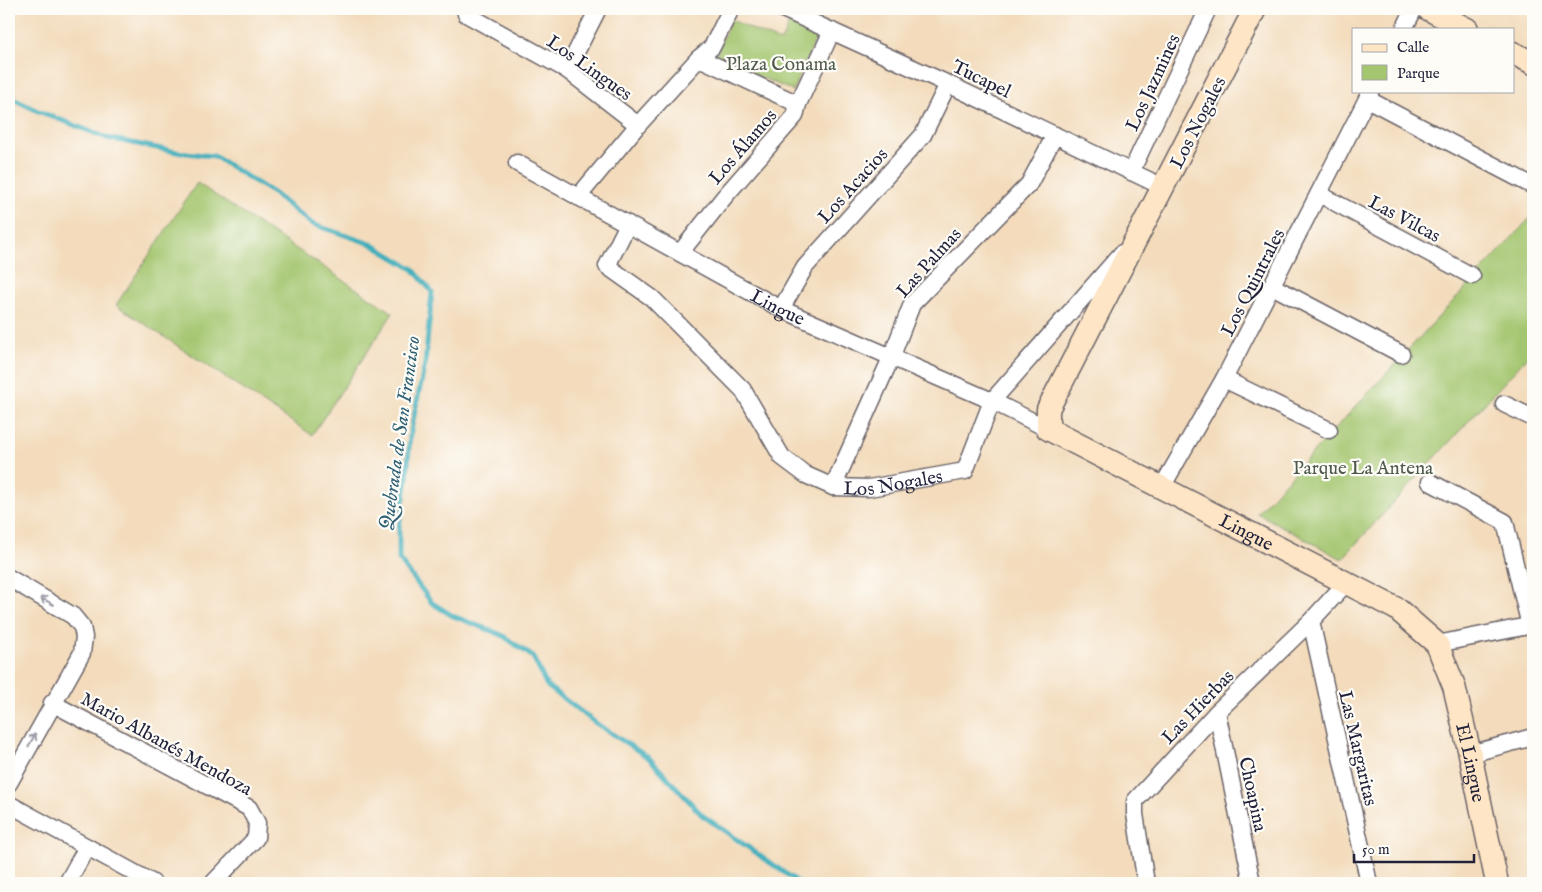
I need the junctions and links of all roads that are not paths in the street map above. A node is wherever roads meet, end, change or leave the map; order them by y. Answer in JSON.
{"nodes":[{"id":1,"x":598,"y":9,"type":"edge"},
{"id":2,"x":731,"y":9,"type":"edge"},
{"id":3,"x":1208,"y":9,"type":"edge"},
{"id":4,"x":1255,"y":9,"type":"edge"},
{"id":5,"x":1414,"y":9,"type":"edge"},
{"id":6,"x":1428,"y":9,"type":"edge"},
{"id":7,"x":787,"y":10,"type":"edge"},
{"id":8,"x":466,"y":14,"type":"dead end"},
{"id":9,"x":1404,"y":28,"type":"edge"},
{"id":10,"x":1465,"y":28,"type":"edge"},
{"id":11,"x":832,"y":31,"type":"junction"},
{"id":12,"x":1514,"y":54,"type":"edge"},
{"id":13,"x":698,"y":58,"type":"junction"},
{"id":14,"x":1533,"y":63,"type":"edge"},
{"id":15,"x":567,"y":70,"type":"junction"},
{"id":16,"x":948,"y":84,"type":"junction"},
{"id":17,"x":1369,"y":95,"type":"edge"},
{"id":18,"x":798,"y":104,"type":"junction"},
{"id":19,"x":638,"y":125,"type":"junction"},
{"id":20,"x":1055,"y":135,"type":"junction"},
{"id":21,"x":517,"y":164,"type":"dead end"},
{"id":22,"x":1131,"y":172,"type":"junction"},
{"id":23,"x":1533,"y":186,"type":"edge"},
{"id":24,"x":1163,"y":187,"type":"junction"},
{"id":25,"x":1319,"y":194,"type":"junction"},
{"id":26,"x":578,"y":197,"type":"junction"},
{"id":27,"x":628,"y":224,"type":"junction"},
{"id":28,"x":1138,"y":234,"type":"junction"},
{"id":29,"x":680,"y":253,"type":"junction"},
{"id":30,"x":1472,"y":276,"type":"dead end"},
{"id":31,"x":1272,"y":286,"type":"junction"},
{"id":32,"x":781,"y":309,"type":"junction"},
{"id":33,"x":1401,"y":354,"type":"dead end"},
{"id":34,"x":891,"y":358,"type":"junction"},
{"id":35,"x":1224,"y":380,"type":"junction"},
{"id":36,"x":992,"y":402,"type":"junction"},
{"id":37,"x":1504,"y":404,"type":"dead end"},
{"id":38,"x":1533,"y":418,"type":"edge"},
{"id":39,"x":1048,"y":423,"type":"junction"},
{"id":40,"x":1329,"y":430,"type":"dead end"},
{"id":41,"x":1430,"y":482,"type":"dead end"},
{"id":42,"x":833,"y":487,"type":"junction"},
{"id":43,"x":1162,"y":487,"type":"junction"},
{"id":44,"x":9,"y":578,"type":"edge"},
{"id":45,"x":1347,"y":582,"type":"junction"},
{"id":46,"x":1311,"y":621,"type":"junction"},
{"id":47,"x":1532,"y":625,"type":"edge"},
{"id":48,"x":1437,"y":644,"type":"junction"},
{"id":49,"x":52,"y":703,"type":"junction"},
{"id":50,"x":1217,"y":712,"type":"junction"},
{"id":51,"x":1533,"y":737,"type":"edge"},
{"id":52,"x":1470,"y":754,"type":"junction"},
{"id":53,"x":9,"y":783,"type":"edge"},
{"id":54,"x":9,"y":804,"type":"edge"},
{"id":55,"x":87,"y":847,"type":"junction"},
{"id":56,"x":67,"y":883,"type":"edge"},
{"id":57,"x":153,"y":883,"type":"edge"},
{"id":58,"x":213,"y":883,"type":"edge"},
{"id":59,"x":1146,"y":883,"type":"edge"},
{"id":60,"x":1252,"y":883,"type":"edge"},
{"id":61,"x":1369,"y":883,"type":"edge"},
{"id":62,"x":1497,"y":883,"type":"edge"}],
"edges":[{"from":1,"to":15,"type":"street"},
{"from":2,"to":13,"type":"street","name":"Los Lingues"},
{"from":3,"to":22,"type":"street","name":"Los Jazmines"},
{"from":4,"to":24,"type":"street","name":"Los Nogales"},
{"from":5,"to":9,"type":"street"},
{"from":6,"to":10,"type":"street"},
{"from":7,"to":11,"type":"street","name":"Tucapel"},
{"from":8,"to":15,"type":"street","name":"Los Lingues"},
{"from":11,"to":16,"type":"street","name":"Tucapel"},
{"from":11,"to":18,"type":"street","name":"Los Álamos"},
{"from":12,"to":14,"type":"street"},
{"from":13,"to":18,"type":"street"},
{"from":13,"to":19,"type":"street","name":"Los Lingues"},
{"from":15,"to":19,"type":"street","name":"Los Lingues"},
{"from":16,"to":20,"type":"street","name":"Tucapel"},
{"from":16,"to":32,"type":"street","name":"Los Acacios"},
{"from":17,"to":23,"type":"street"},
{"from":17,"to":25,"type":"street","name":"Los Quintrales"},
{"from":18,"to":29,"type":"street","name":"Los Álamos"},
{"from":19,"to":26,"type":"street","name":"Los Lingues"},
{"from":20,"to":22,"type":"street","name":"Tucapel"},
{"from":20,"to":34,"type":"street","name":"Las Palmas"},
{"from":21,"to":26,"type":"street","name":"Lingue"},
{"from":22,"to":24,"type":"street","name":"Tucapel"},
{"from":24,"to":28,"type":"street","name":"Los Nogales"},
{"from":25,"to":30,"type":"street","name":"Las Vilcas"},
{"from":25,"to":31,"type":"street","name":"Los Quintrales"},
{"from":26,"to":27,"type":"street","name":"Lingue"},
{"from":27,"to":29,"type":"street","name":"Lingue"},
{"from":27,"to":42,"type":"street","name":"Los Nogales"},
{"from":28,"to":36,"type":"street","name":"Los Nogales"},
{"from":28,"to":39,"type":"street","name":"Los Nogales"},
{"from":29,"to":32,"type":"street","name":"Lingue"},
{"from":31,"to":33,"type":"street"},
{"from":31,"to":35,"type":"street","name":"Los Quintrales"},
{"from":32,"to":34,"type":"street","name":"Lingue"},
{"from":34,"to":36,"type":"street","name":"Lingue"},
{"from":34,"to":42,"type":"street","name":"Las Palmas"},
{"from":35,"to":40,"type":"street"},
{"from":35,"to":43,"type":"street","name":"Los Quintrales"},
{"from":36,"to":39,"type":"street","name":"Lingue"},
{"from":36,"to":42,"type":"street","name":"Los Nogales"},
{"from":37,"to":38,"type":"street"},
{"from":39,"to":43,"type":"street","name":"Lingue"},
{"from":41,"to":47,"type":"street"},
{"from":43,"to":45,"type":"street","name":"Lingue"},
{"from":49,"to":44,"type":"street","name":"Mario Albanés Mendoza","one_way":true},
{"from":45,"to":46,"type":"street","name":"Las Hierbas"},
{"from":45,"to":48,"type":"street","name":"Lingue"},
{"from":46,"to":50,"type":"street","name":"Las Hierbas"},
{"from":46,"to":61,"type":"street","name":"Las Margaritas"},
{"from":47,"to":48,"type":"street"},
{"from":48,"to":52,"type":"street","name":"El Lingue"},
{"from":53,"to":49,"type":"street","name":"Mario Albanés Mendoza","one_way":true},
{"from":49,"to":58,"type":"street","name":"Mario Albanés Mendoza"},
{"from":50,"to":59,"type":"street","name":"Las Hierbas"},
{"from":50,"to":60,"type":"street","name":"Choapina"},
{"from":51,"to":52,"type":"street"},
{"from":52,"to":62,"type":"street","name":"El Lingue"},
{"from":54,"to":55,"type":"street"},
{"from":55,"to":56,"type":"street"},
{"from":55,"to":57,"type":"street"}]}
